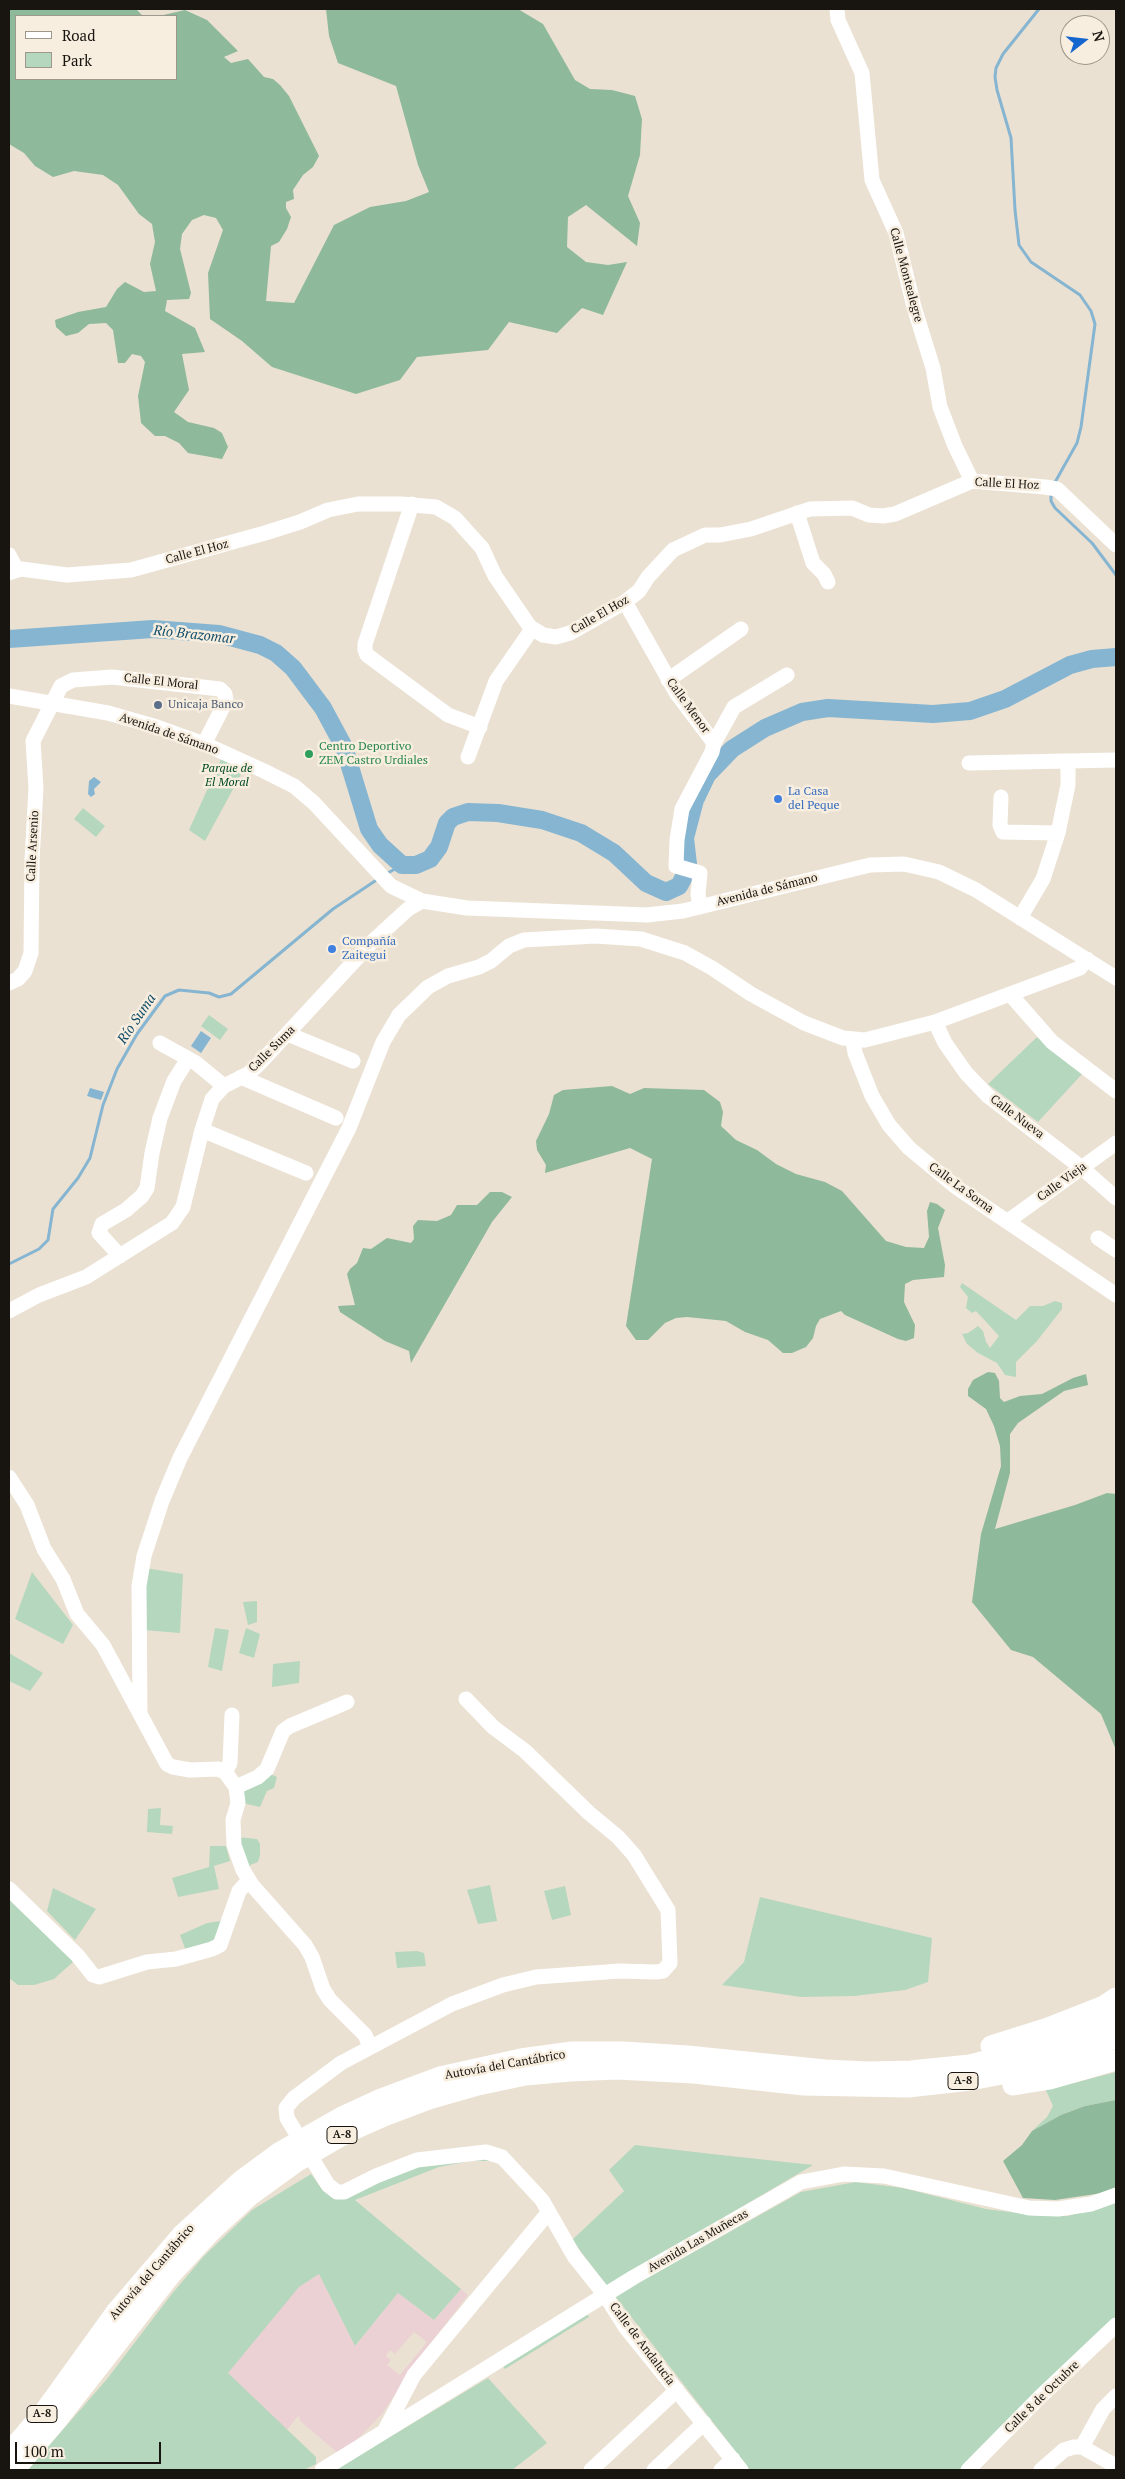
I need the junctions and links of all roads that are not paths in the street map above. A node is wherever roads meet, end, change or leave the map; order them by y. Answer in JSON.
{"nodes":[{"id":1,"x":837,"y":9,"type":"edge"},
{"id":2,"x":972,"y":481,"type":"junction"},
{"id":3,"x":412,"y":504,"type":"junction"},
{"id":4,"x":798,"y":513,"type":"junction"},
{"id":5,"x":1116,"y":545,"type":"edge"},
{"id":6,"x":9,"y":555,"type":"edge"},
{"id":7,"x":13,"y":571,"type":"edge"},
{"id":8,"x":828,"y":582,"type":"dead end"},
{"id":9,"x":625,"y":602,"type":"junction"},
{"id":10,"x":532,"y":629,"type":"junction"},
{"id":11,"x":741,"y":629,"type":"dead end"},
{"id":12,"x":787,"y":675,"type":"dead end"},
{"id":13,"x":668,"y":680,"type":"junction"},
{"id":14,"x":9,"y":696,"type":"edge"},
{"id":15,"x":51,"y":703,"type":"junction"},
{"id":16,"x":480,"y":727,"type":"junction"},
{"id":17,"x":714,"y":743,"type":"junction"},
{"id":18,"x":204,"y":744,"type":"junction"},
{"id":19,"x":468,"y":757,"type":"dead end"},
{"id":20,"x":1116,"y":760,"type":"edge"},
{"id":21,"x":1068,"y":761,"type":"junction"},
{"id":22,"x":969,"y":763,"type":"dead end"},
{"id":23,"x":1001,"y":797,"type":"dead end"},
{"id":24,"x":1058,"y":833,"type":"junction"},
{"id":25,"x":422,"y":901,"type":"junction"},
{"id":26,"x":700,"y":907,"type":"junction"},
{"id":27,"x":1020,"y":918,"type":"junction"},
{"id":28,"x":1087,"y":959,"type":"junction"},
{"id":29,"x":1116,"y":978,"type":"edge"},
{"id":30,"x":9,"y":982,"type":"edge"},
{"id":31,"x":1010,"y":994,"type":"junction"},
{"id":32,"x":935,"y":1022,"type":"junction"},
{"id":33,"x":288,"y":1034,"type":"junction"},
{"id":34,"x":853,"y":1040,"type":"junction"},
{"id":35,"x":160,"y":1043,"type":"dead end"},
{"id":36,"x":188,"y":1059,"type":"junction"},
{"id":37,"x":353,"y":1061,"type":"dead end"},
{"id":38,"x":241,"y":1077,"type":"junction"},
{"id":39,"x":224,"y":1086,"type":"junction"},
{"id":40,"x":1116,"y":1091,"type":"edge"},
{"id":41,"x":336,"y":1118,"type":"dead end"},
{"id":42,"x":202,"y":1130,"type":"junction"},
{"id":43,"x":1116,"y":1143,"type":"edge"},
{"id":44,"x":1082,"y":1168,"type":"junction"},
{"id":45,"x":306,"y":1173,"type":"dead end"},
{"id":46,"x":1116,"y":1198,"type":"edge"},
{"id":47,"x":1008,"y":1221,"type":"junction"},
{"id":48,"x":1098,"y":1238,"type":"dead end"},
{"id":49,"x":1116,"y":1250,"type":"edge"},
{"id":50,"x":120,"y":1256,"type":"junction"},
{"id":51,"x":1116,"y":1295,"type":"edge"},
{"id":52,"x":9,"y":1311,"type":"edge"},
{"id":53,"x":9,"y":1477,"type":"edge"},
{"id":54,"x":466,"y":1699,"type":"dead end"},
{"id":55,"x":347,"y":1702,"type":"dead end"},
{"id":56,"x":140,"y":1711,"type":"junction"},
{"id":57,"x":232,"y":1715,"type":"dead end"},
{"id":58,"x":226,"y":1772,"type":"junction"},
{"id":59,"x":236,"y":1787,"type":"junction"},
{"id":60,"x":249,"y":1880,"type":"junction"},
{"id":61,"x":9,"y":1889,"type":"edge"},
{"id":62,"x":1116,"y":1998,"type":"edge"},
{"id":63,"x":1116,"y":2019,"type":"edge"},
{"id":64,"x":1116,"y":2037,"type":"edge"},
{"id":65,"x":370,"y":2046,"type":"junction"},
{"id":66,"x":1116,"y":2060,"type":"edge"},
{"id":67,"x":910,"y":2079,"type":"junction"},
{"id":68,"x":1116,"y":2195,"type":"edge"},
{"id":69,"x":548,"y":2213,"type":"junction"},
{"id":70,"x":605,"y":2295,"type":"junction"},
{"id":71,"x":1116,"y":2325,"type":"edge"},
{"id":72,"x":677,"y":2390,"type":"junction"},
{"id":73,"x":1116,"y":2396,"type":"edge"},
{"id":74,"x":704,"y":2423,"type":"junction"},
{"id":75,"x":385,"y":2430,"type":"junction"},
{"id":76,"x":1082,"y":2447,"type":"junction"},
{"id":77,"x":9,"y":2453,"type":"edge"},
{"id":78,"x":737,"y":2465,"type":"edge"},
{"id":79,"x":1116,"y":2466,"type":"edge"},
{"id":80,"x":14,"y":2470,"type":"edge"},
{"id":81,"x":322,"y":2470,"type":"edge"},
{"id":82,"x":591,"y":2470,"type":"edge"},
{"id":83,"x":654,"y":2470,"type":"edge"},
{"id":84,"x":721,"y":2470,"type":"edge"},
{"id":85,"x":968,"y":2470,"type":"edge"},
{"id":86,"x":1041,"y":2470,"type":"edge"}],
"edges":[{"from":1,"to":2,"type":"street","name":"Calle Montealegre"},
{"from":2,"to":4,"type":"street","name":"Calle El Hoz"},
{"from":2,"to":5,"type":"street","name":"Calle El Hoz"},
{"from":3,"to":7,"type":"street","name":"Calle El Hoz"},
{"from":3,"to":10,"type":"street","name":"Calle El Hoz"},
{"from":3,"to":16,"type":"street"},
{"from":4,"to":8,"type":"street"},
{"from":4,"to":9,"type":"street","name":"Calle El Hoz"},
{"from":6,"to":7,"type":"street"},
{"from":9,"to":10,"type":"street","name":"Calle El Hoz"},
{"from":9,"to":13,"type":"street","name":"Calle Menor"},
{"from":10,"to":16,"type":"street"},
{"from":11,"to":13,"type":"street"},
{"from":12,"to":17,"type":"street"},
{"from":13,"to":17,"type":"street","name":"Calle Menor"},
{"from":14,"to":15,"type":"street","name":"Avenida de Sámano"},
{"from":15,"to":18,"type":"street","name":"Avenida de Sámano"},
{"from":15,"to":18,"type":"street","name":"Calle El Moral"},
{"from":15,"to":30,"type":"street","name":"Calle Arsenio"},
{"from":16,"to":19,"type":"street"},
{"from":17,"to":26,"type":"street","name":"Calle Menor"},
{"from":18,"to":25,"type":"street","name":"Avenida de Sámano"},
{"from":20,"to":21,"type":"street"},
{"from":21,"to":22,"type":"street"},
{"from":21,"to":24,"type":"street"},
{"from":23,"to":24,"type":"street"},
{"from":24,"to":27,"type":"street"},
{"from":25,"to":26,"type":"street","name":"Avenida de Sámano"},
{"from":25,"to":33,"type":"street","name":"Calle Suma"},
{"from":26,"to":27,"type":"street","name":"Avenida de Sámano"},
{"from":27,"to":28,"type":"street","name":"Avenida de Sámano"},
{"from":28,"to":29,"type":"street","name":"Avenida de Sámano"},
{"from":28,"to":31,"type":"street"},
{"from":31,"to":32,"type":"street"},
{"from":31,"to":40,"type":"street"},
{"from":32,"to":34,"type":"street"},
{"from":32,"to":44,"type":"street","name":"Calle Nueva"},
{"from":33,"to":37,"type":"street"},
{"from":33,"to":38,"type":"street","name":"Calle Suma"},
{"from":34,"to":47,"type":"street","name":"Calle La Sorna"},
{"from":34,"to":56,"type":"street"},
{"from":35,"to":36,"type":"street"},
{"from":36,"to":39,"type":"street"},
{"from":36,"to":50,"type":"street"},
{"from":38,"to":39,"type":"street","name":"Calle Suma"},
{"from":38,"to":41,"type":"street"},
{"from":39,"to":42,"type":"street","name":"Calle Suma"},
{"from":42,"to":45,"type":"street"},
{"from":42,"to":50,"type":"street","name":"Calle Suma"},
{"from":43,"to":44,"type":"street","name":"Calle Vieja"},
{"from":44,"to":46,"type":"street","name":"Calle Nueva"},
{"from":44,"to":47,"type":"street","name":"Calle Vieja"},
{"from":47,"to":51,"type":"street","name":"Calle La Sorna"},
{"from":48,"to":49,"type":"street"},
{"from":50,"to":52,"type":"street","name":"Calle Suma"},
{"from":53,"to":56,"type":"street"},
{"from":54,"to":65,"type":"street"},
{"from":55,"to":59,"type":"street"},
{"from":56,"to":58,"type":"street"},
{"from":57,"to":58,"type":"street"},
{"from":58,"to":59,"type":"street"},
{"from":59,"to":60,"type":"street"},
{"from":60,"to":61,"type":"street"},
{"from":60,"to":65,"type":"street"},
{"from":62,"to":67,"type":"highway"},
{"from":63,"to":67,"type":"highway","name":"Autovía del Cantábrico","number":"A-8"},
{"from":64,"to":67,"type":"highway","name":"Autovía del Cantábrico","number":"A-8"},
{"from":65,"to":69,"type":"street","name":"Calle de Andalucía"},
{"from":66,"to":67,"type":"highway"},
{"from":67,"to":77,"type":"highway","name":"Autovía del Cantábrico","number":"A-8"},
{"from":67,"to":80,"type":"highway","name":"Autovía del Cantábrico","number":"A-8"},
{"from":68,"to":70,"type":"street","name":"Avenida Las Muñecas"},
{"from":69,"to":70,"type":"street","name":"Calle de Andalucía"},
{"from":69,"to":75,"type":"street"},
{"from":70,"to":72,"type":"street","name":"Calle de Andalucía"},
{"from":70,"to":75,"type":"street","name":"Avenida Las Muñecas"},
{"from":71,"to":85,"type":"street","name":"Calle 8 de Octubre"},
{"from":72,"to":74,"type":"street","name":"Calle de Andalucía"},
{"from":72,"to":82,"type":"street"},
{"from":73,"to":76,"type":"street"},
{"from":74,"to":78,"type":"street","name":"Calle de Andalucía"},
{"from":74,"to":83,"type":"street"},
{"from":75,"to":81,"type":"street","name":"Avenida Las Muñecas"},
{"from":76,"to":79,"type":"street"},
{"from":76,"to":86,"type":"street"},
{"from":78,"to":84,"type":"street"}]}
